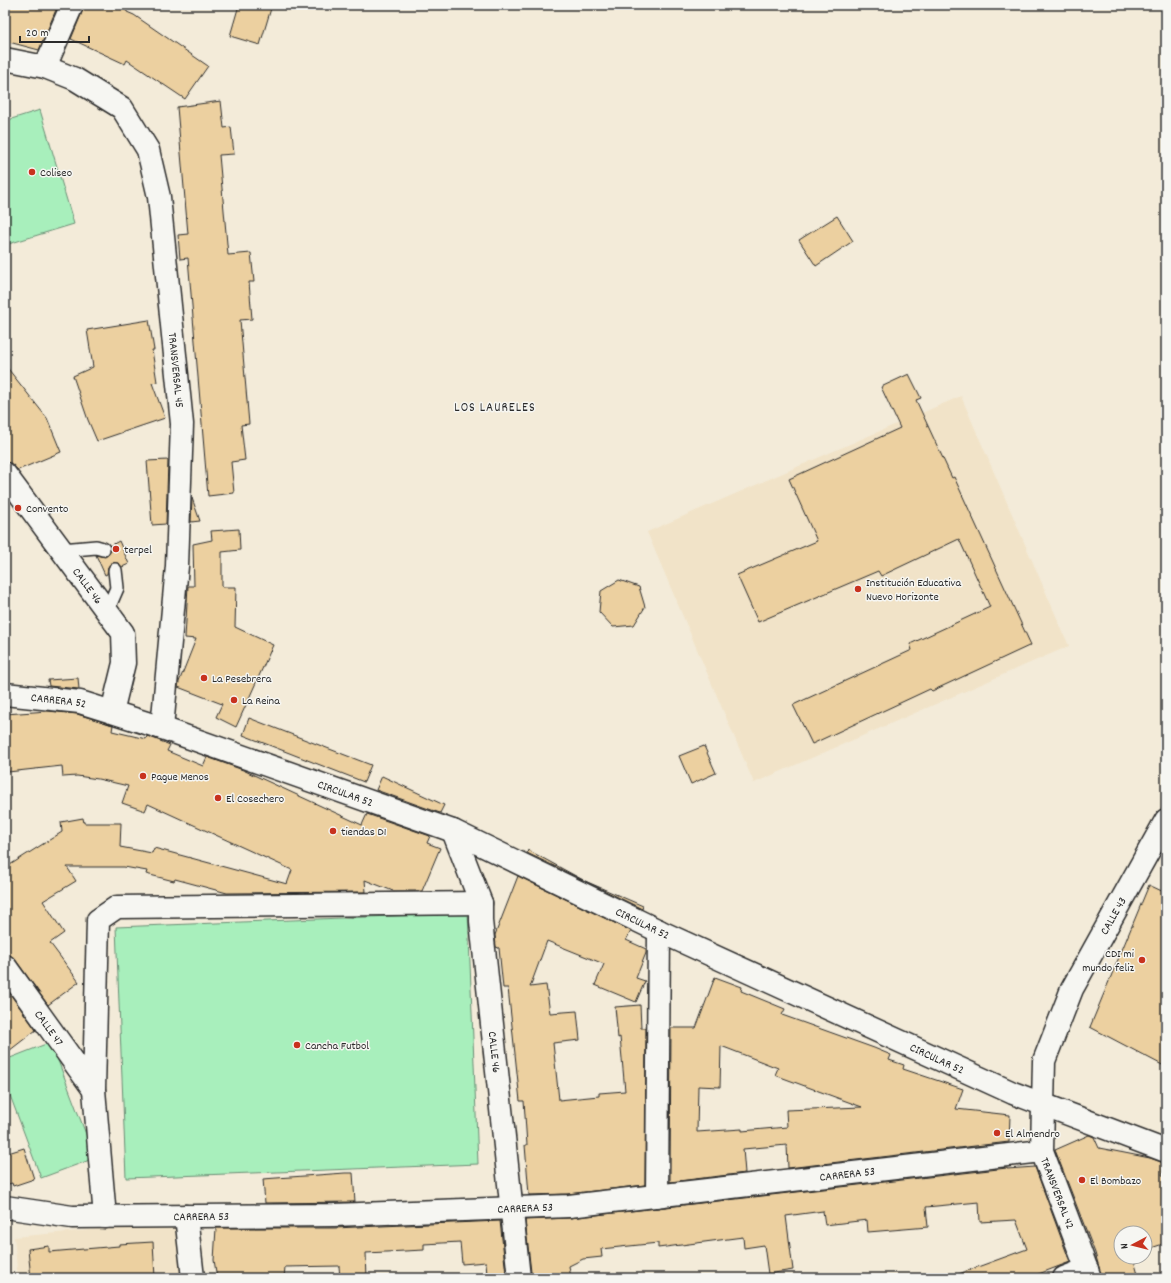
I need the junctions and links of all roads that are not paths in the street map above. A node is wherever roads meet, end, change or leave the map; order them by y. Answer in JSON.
{"nodes":[{"id":1,"x":72,"y":5,"type":"edge"},
{"id":2,"x":5,"y":59,"type":"edge"},
{"id":3,"x":45,"y":67,"type":"junction"},
{"id":4,"x":5,"y":474,"type":"edge"},
{"id":5,"x":103,"y":549,"type":"dead end"},
{"id":6,"x":62,"y":550,"type":"junction"},
{"id":7,"x":115,"y":570,"type":"dead end"},
{"id":8,"x":107,"y":611,"type":"junction"},
{"id":9,"x":5,"y":694,"type":"edge"},
{"id":10,"x":112,"y":712,"type":"junction"},
{"id":11,"x":162,"y":728,"type":"junction"},
{"id":12,"x":1166,"y":820,"type":"edge"},
{"id":13,"x":453,"y":832,"type":"junction"},
{"id":14,"x":481,"y":903,"type":"junction"},
{"id":15,"x":659,"y":930,"type":"junction"},
{"id":16,"x":5,"y":966,"type":"edge"},
{"id":17,"x":94,"y":1090,"type":"junction"},
{"id":18,"x":1044,"y":1105,"type":"junction"},
{"id":19,"x":1042,"y":1151,"type":"junction"},
{"id":20,"x":1166,"y":1151,"type":"edge"},
{"id":21,"x":657,"y":1196,"type":"junction"},
{"id":22,"x":5,"y":1207,"type":"edge"},
{"id":23,"x":511,"y":1208,"type":"junction"},
{"id":24,"x":186,"y":1216,"type":"junction"},
{"id":25,"x":105,"y":1217,"type":"junction"},
{"id":26,"x":1088,"y":1273,"type":"edge"},
{"id":27,"x":193,"y":1278,"type":"edge"},
{"id":28,"x":519,"y":1278,"type":"edge"},
{"id":29,"x":1064,"y":1278,"type":"edge"}],
"edges":[{"from":1,"to":3,"type":"street"},
{"from":2,"to":3,"type":"street","name":"TRANSVERSAL 45"},
{"from":3,"to":11,"type":"street","name":"TRANSVERSAL 45"},
{"from":4,"to":6,"type":"street","name":"CALLE 46"},
{"from":5,"to":6,"type":"lane"},
{"from":6,"to":8,"type":"street","name":"CALLE 46"},
{"from":7,"to":8,"type":"lane"},
{"from":8,"to":10,"type":"street","name":"CALLE 46"},
{"from":9,"to":10,"type":"street","name":"CARRERA 52"},
{"from":10,"to":11,"type":"street","name":"CIRCULAR 52"},
{"from":11,"to":13,"type":"street","name":"CIRCULAR 52"},
{"from":12,"to":18,"type":"street","name":"CALLE 43"},
{"from":13,"to":14,"type":"street","name":"CALLE 46"},
{"from":13,"to":15,"type":"street","name":"CIRCULAR 52"},
{"from":14,"to":17,"type":"street"},
{"from":14,"to":23,"type":"street","name":"CALLE 46"},
{"from":15,"to":18,"type":"street","name":"CIRCULAR 52"},
{"from":15,"to":21,"type":"street"},
{"from":16,"to":17,"type":"street","name":"CALLE 47"},
{"from":17,"to":25,"type":"street"},
{"from":18,"to":19,"type":"street","name":"TRANSVERSAL 42"},
{"from":18,"to":20,"type":"street","name":"CIRCULAR 52"},
{"from":19,"to":21,"type":"street","name":"CARRERA 53"},
{"from":19,"to":26,"type":"street","name":"TRANSVERSAL 42"},
{"from":21,"to":23,"type":"street","name":"CARRERA 53"},
{"from":22,"to":25,"type":"street","name":"CARRERA 53"},
{"from":23,"to":24,"type":"street","name":"CARRERA 53"},
{"from":23,"to":28,"type":"street","name":"CALLE 46"},
{"from":24,"to":25,"type":"street","name":"CARRERA 53"},
{"from":24,"to":27,"type":"street"},
{"from":26,"to":29,"type":"street"}]}
